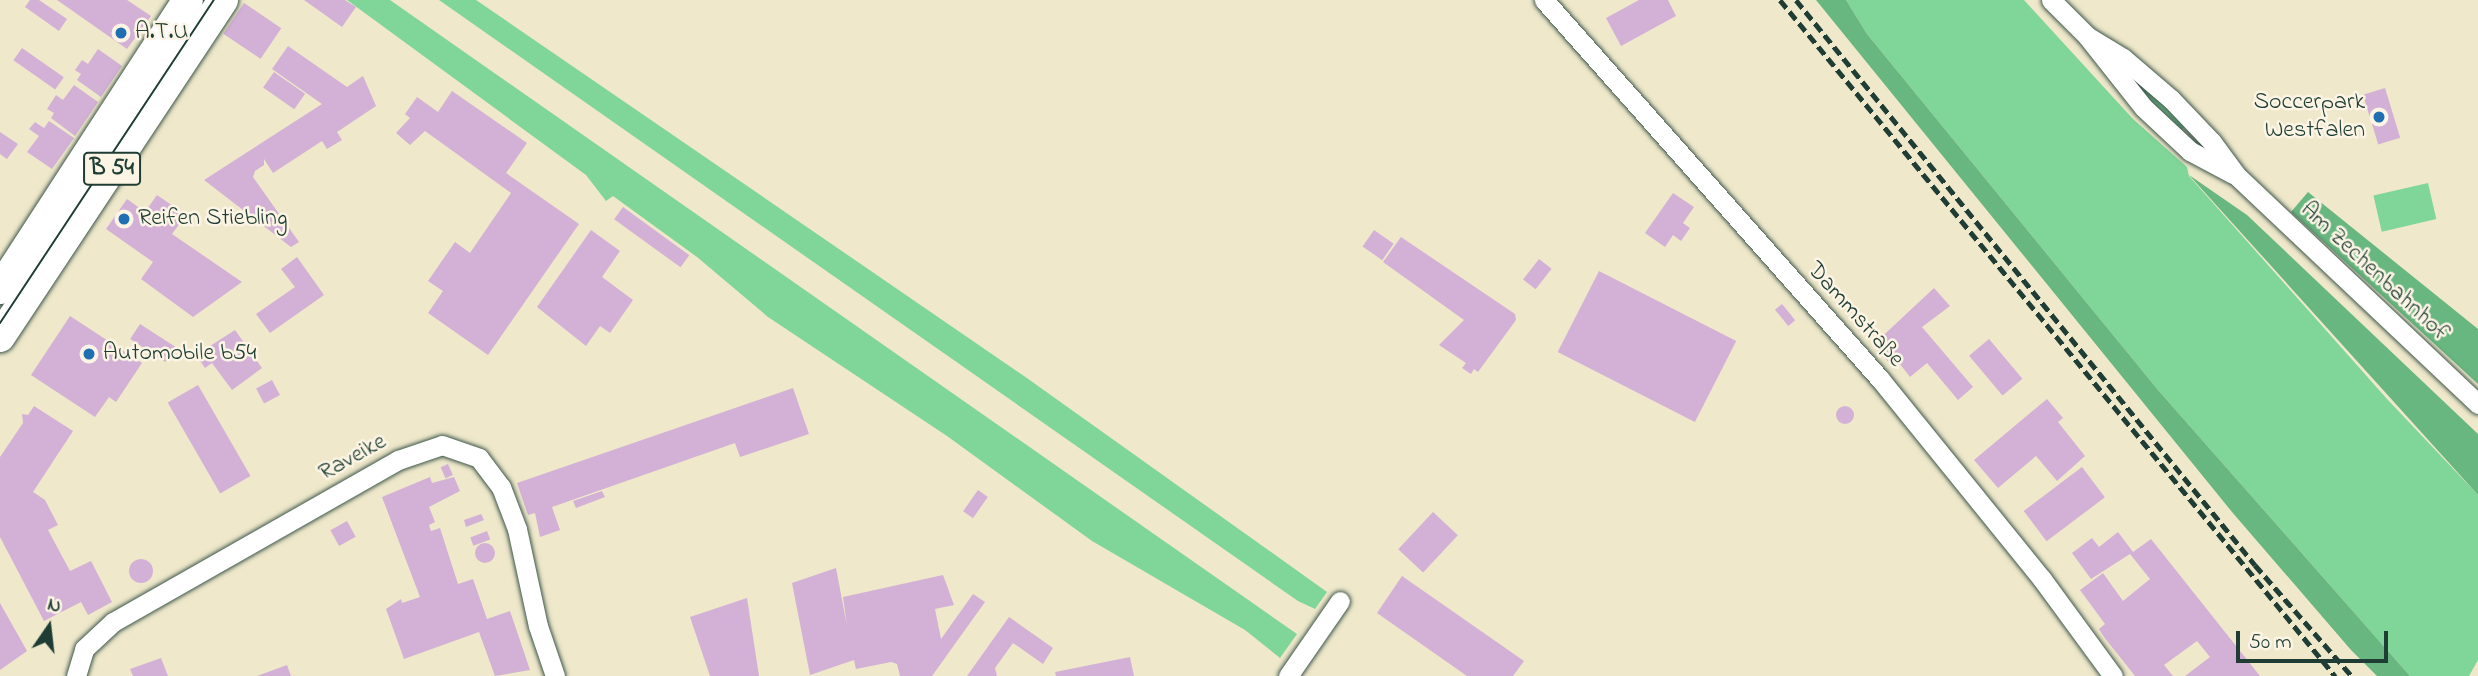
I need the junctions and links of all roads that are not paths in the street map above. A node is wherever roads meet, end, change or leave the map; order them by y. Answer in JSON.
{"nodes":[{"id":1,"x":188,"y":0,"type":"edge"},
{"id":2,"x":223,"y":0,"type":"edge"},
{"id":3,"x":1544,"y":0,"type":"edge"},
{"id":4,"x":2051,"y":0,"type":"edge"},
{"id":5,"x":0,"y":289,"type":"edge"},
{"id":6,"x":0,"y":337,"type":"edge"},
{"id":7,"x":2478,"y":404,"type":"edge"},
{"id":8,"x":1340,"y":601,"type":"dead end"},
{"id":9,"x":76,"y":676,"type":"edge"},
{"id":10,"x":555,"y":676,"type":"edge"},
{"id":11,"x":1288,"y":676,"type":"edge"},
{"id":12,"x":2113,"y":676,"type":"edge"}],
"edges":[{"from":1,"to":5,"type":"main road","number":"B 54"},
{"from":2,"to":6,"type":"main road","number":"B 54"},
{"from":3,"to":12,"type":"street","name":"Dammstraße"},
{"from":4,"to":7,"type":"street","name":"Am Zechenbahnhof"},
{"from":8,"to":11,"type":"street"},
{"from":9,"to":10,"type":"street","name":"Raveike"}]}
